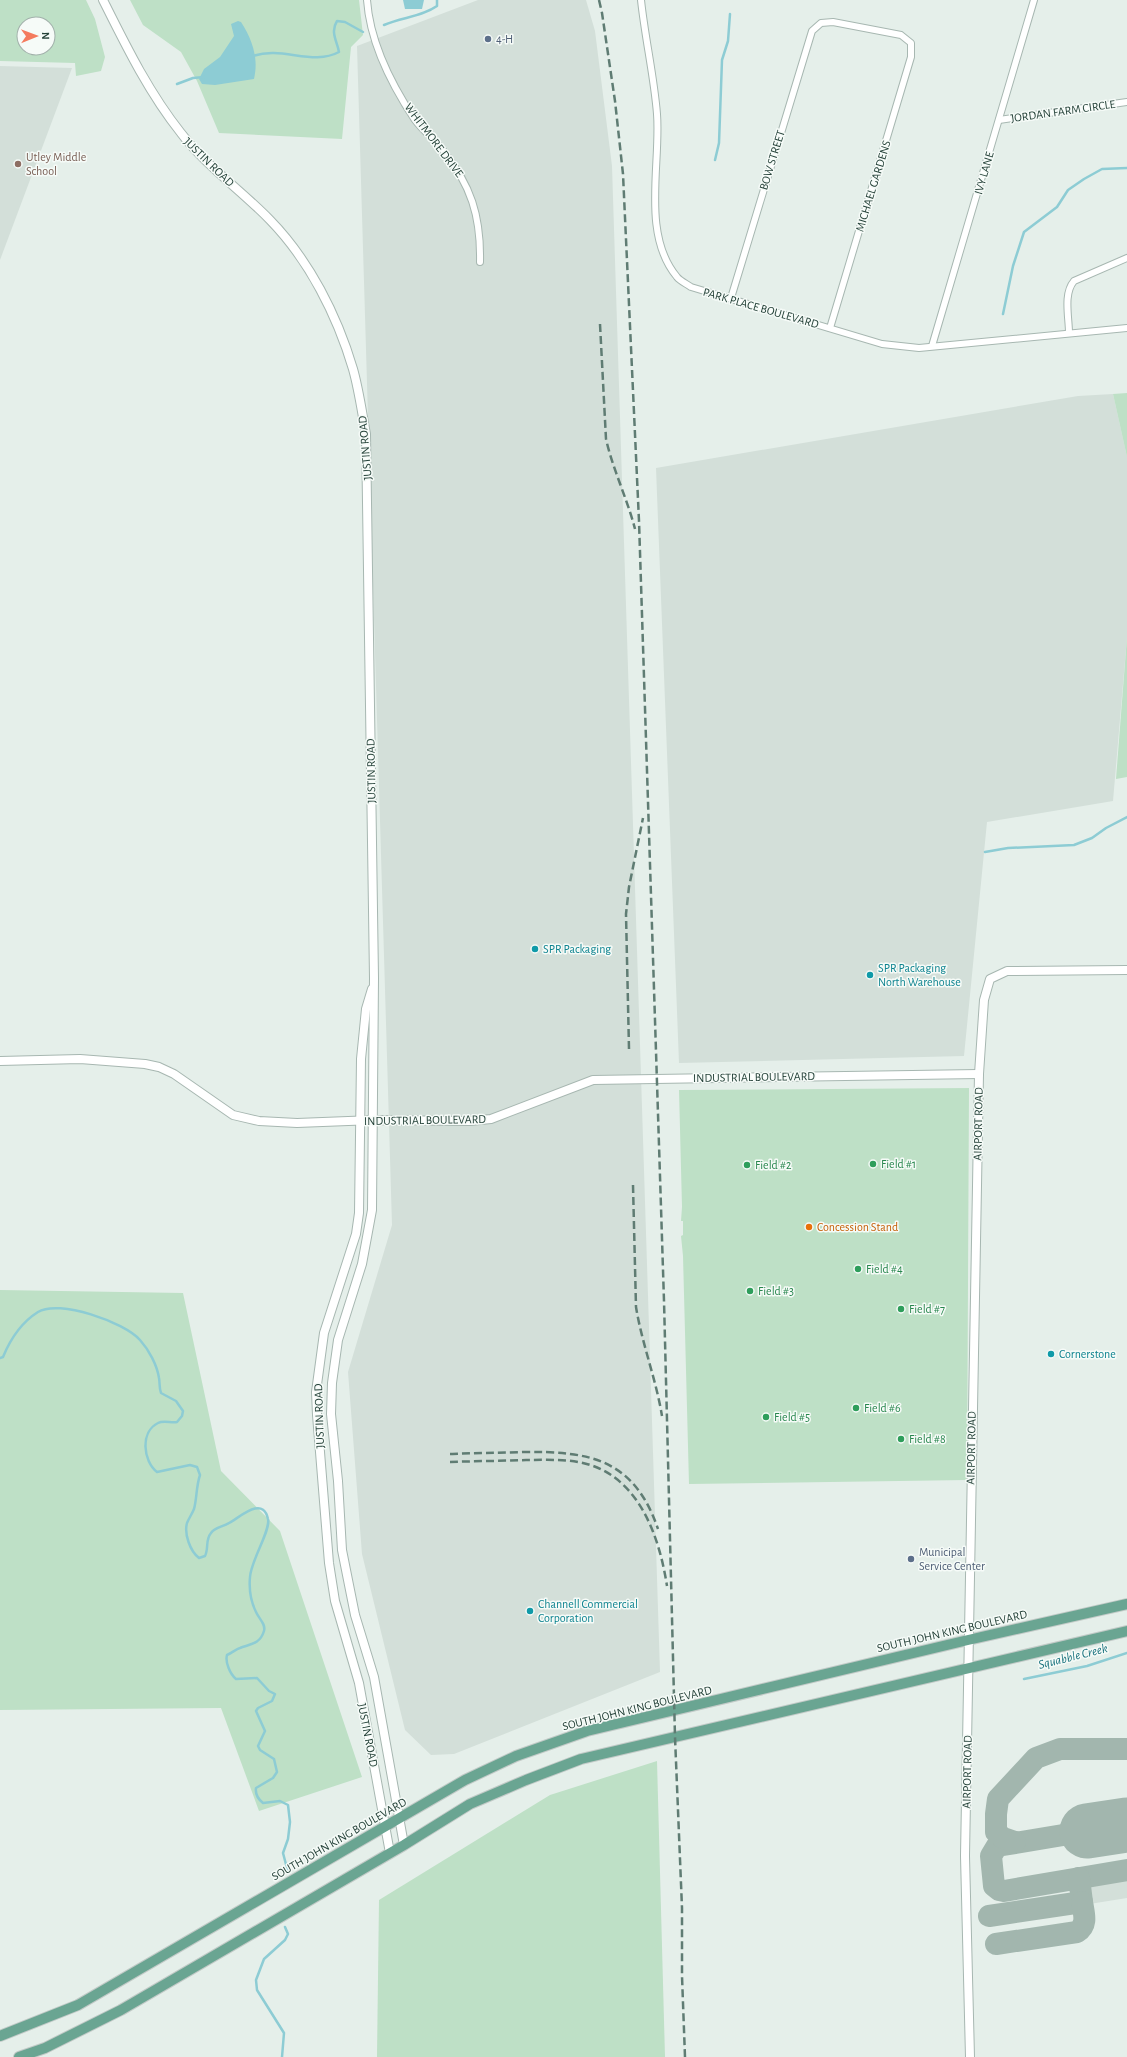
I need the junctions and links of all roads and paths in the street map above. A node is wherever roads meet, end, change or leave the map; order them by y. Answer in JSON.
{"nodes":[{"id":1,"x":104,"y":0,"type":"edge"},
{"id":2,"x":367,"y":0,"type":"edge"},
{"id":3,"x":641,"y":0,"type":"edge"},
{"id":4,"x":1034,"y":0,"type":"edge"},
{"id":5,"x":818,"y":24,"type":"joint"},
{"id":6,"x":1127,"y":102,"type":"edge"},
{"id":7,"x":999,"y":120,"type":"junction"},
{"id":8,"x":1127,"y":258,"type":"edge"},
{"id":9,"x":480,"y":262,"type":"dead end"},
{"id":10,"x":731,"y":298,"type":"junction"},
{"id":11,"x":830,"y":328,"type":"junction"},
{"id":12,"x":1127,"y":328,"type":"edge"},
{"id":13,"x":1069,"y":334,"type":"junction"},
{"id":14,"x":932,"y":346,"type":"junction"},
{"id":15,"x":1127,"y":970,"type":"edge"},
{"id":16,"x":374,"y":978,"type":"junction"},
{"id":17,"x":0,"y":1061,"type":"edge"},
{"id":18,"x":979,"y":1074,"type":"junction"},
{"id":19,"x":360,"y":1120,"type":"junction"},
{"id":20,"x":374,"y":1120,"type":"junction"},
{"id":21,"x":348,"y":1260,"type":"junction"},
{"id":22,"x":362,"y":1264,"type":"junction"},
{"id":23,"x":1127,"y":1604,"type":"edge"},
{"id":24,"x":1127,"y":1631,"type":"edge"},
{"id":25,"x":968,"y":1640,"type":"junction"},
{"id":26,"x":968,"y":1668,"type":"junction"},
{"id":27,"x":399,"y":1818,"type":"junction"},
{"id":28,"x":386,"y":1826,"type":"junction"},
{"id":29,"x":404,"y":1845,"type":"junction"},
{"id":30,"x":390,"y":1853,"type":"junction"},
{"id":31,"x":0,"y":2036,"type":"edge"},
{"id":32,"x":19,"y":2057,"type":"edge"},
{"id":33,"x":970,"y":2057,"type":"edge"}],
"edges":[{"from":1,"to":16,"type":"street","name":"JUSTIN ROAD"},
{"from":2,"to":9,"type":"street","name":"WHITMORE DRIVE"},
{"from":3,"to":10,"type":"street","name":"PARK PLACE BOULEVARD"},
{"from":4,"to":7,"type":"street","name":"IVY LANE"},
{"from":5,"to":10,"type":"street","name":"BOW STREET"},
{"from":5,"to":11,"type":"street","name":"MICHAEL GARDENS"},
{"from":6,"to":7,"type":"street","name":"JORDAN FARM CIRCLE"},
{"from":7,"to":14,"type":"street","name":"IVY LANE"},
{"from":8,"to":13,"type":"street"},
{"from":10,"to":11,"type":"street","name":"PARK PLACE BOULEVARD"},
{"from":11,"to":14,"type":"street","name":"PARK PLACE BOULEVARD"},
{"from":12,"to":13,"type":"street","name":"PARK PLACE BOULEVARD"},
{"from":13,"to":14,"type":"street","name":"PARK PLACE BOULEVARD"},
{"from":15,"to":18,"type":"street","name":"AIRPORT ROAD"},
{"from":16,"to":19,"type":"street","name":"JUSTIN ROAD"},
{"from":16,"to":20,"type":"street","name":"JUSTIN ROAD"},
{"from":17,"to":19,"type":"street","name":"INDUSTRIAL BOULEVARD"},
{"from":18,"to":20,"type":"street","name":"INDUSTRIAL BOULEVARD"},
{"from":18,"to":25,"type":"street","name":"AIRPORT ROAD"},
{"from":19,"to":20,"type":"street","name":"INDUSTRIAL BOULEVARD"},
{"from":19,"to":21,"type":"street","name":"JUSTIN ROAD"},
{"from":20,"to":22,"type":"street","name":"JUSTIN ROAD"},
{"from":21,"to":22,"type":"street"},
{"from":21,"to":28,"type":"street","name":"JUSTIN ROAD"},
{"from":22,"to":27,"type":"street","name":"JUSTIN ROAD"},
{"from":23,"to":25,"type":"main road","name":"SOUTH JOHN KING BOULEVARD"},
{"from":24,"to":26,"type":"main road"},
{"from":25,"to":26,"type":"street","name":"AIRPORT ROAD"},
{"from":25,"to":27,"type":"main road","name":"SOUTH JOHN KING BOULEVARD"},
{"from":26,"to":29,"type":"main road"},
{"from":26,"to":33,"type":"street","name":"AIRPORT ROAD"},
{"from":27,"to":28,"type":"main road","name":"SOUTH JOHN KING BOULEVARD"},
{"from":27,"to":29,"type":"street","name":"JUSTIN ROAD"},
{"from":28,"to":30,"type":"street","name":"JUSTIN ROAD"},
{"from":28,"to":31,"type":"main road","name":"SOUTH JOHN KING BOULEVARD"},
{"from":29,"to":30,"type":"main road"},
{"from":30,"to":32,"type":"main road"}]}
